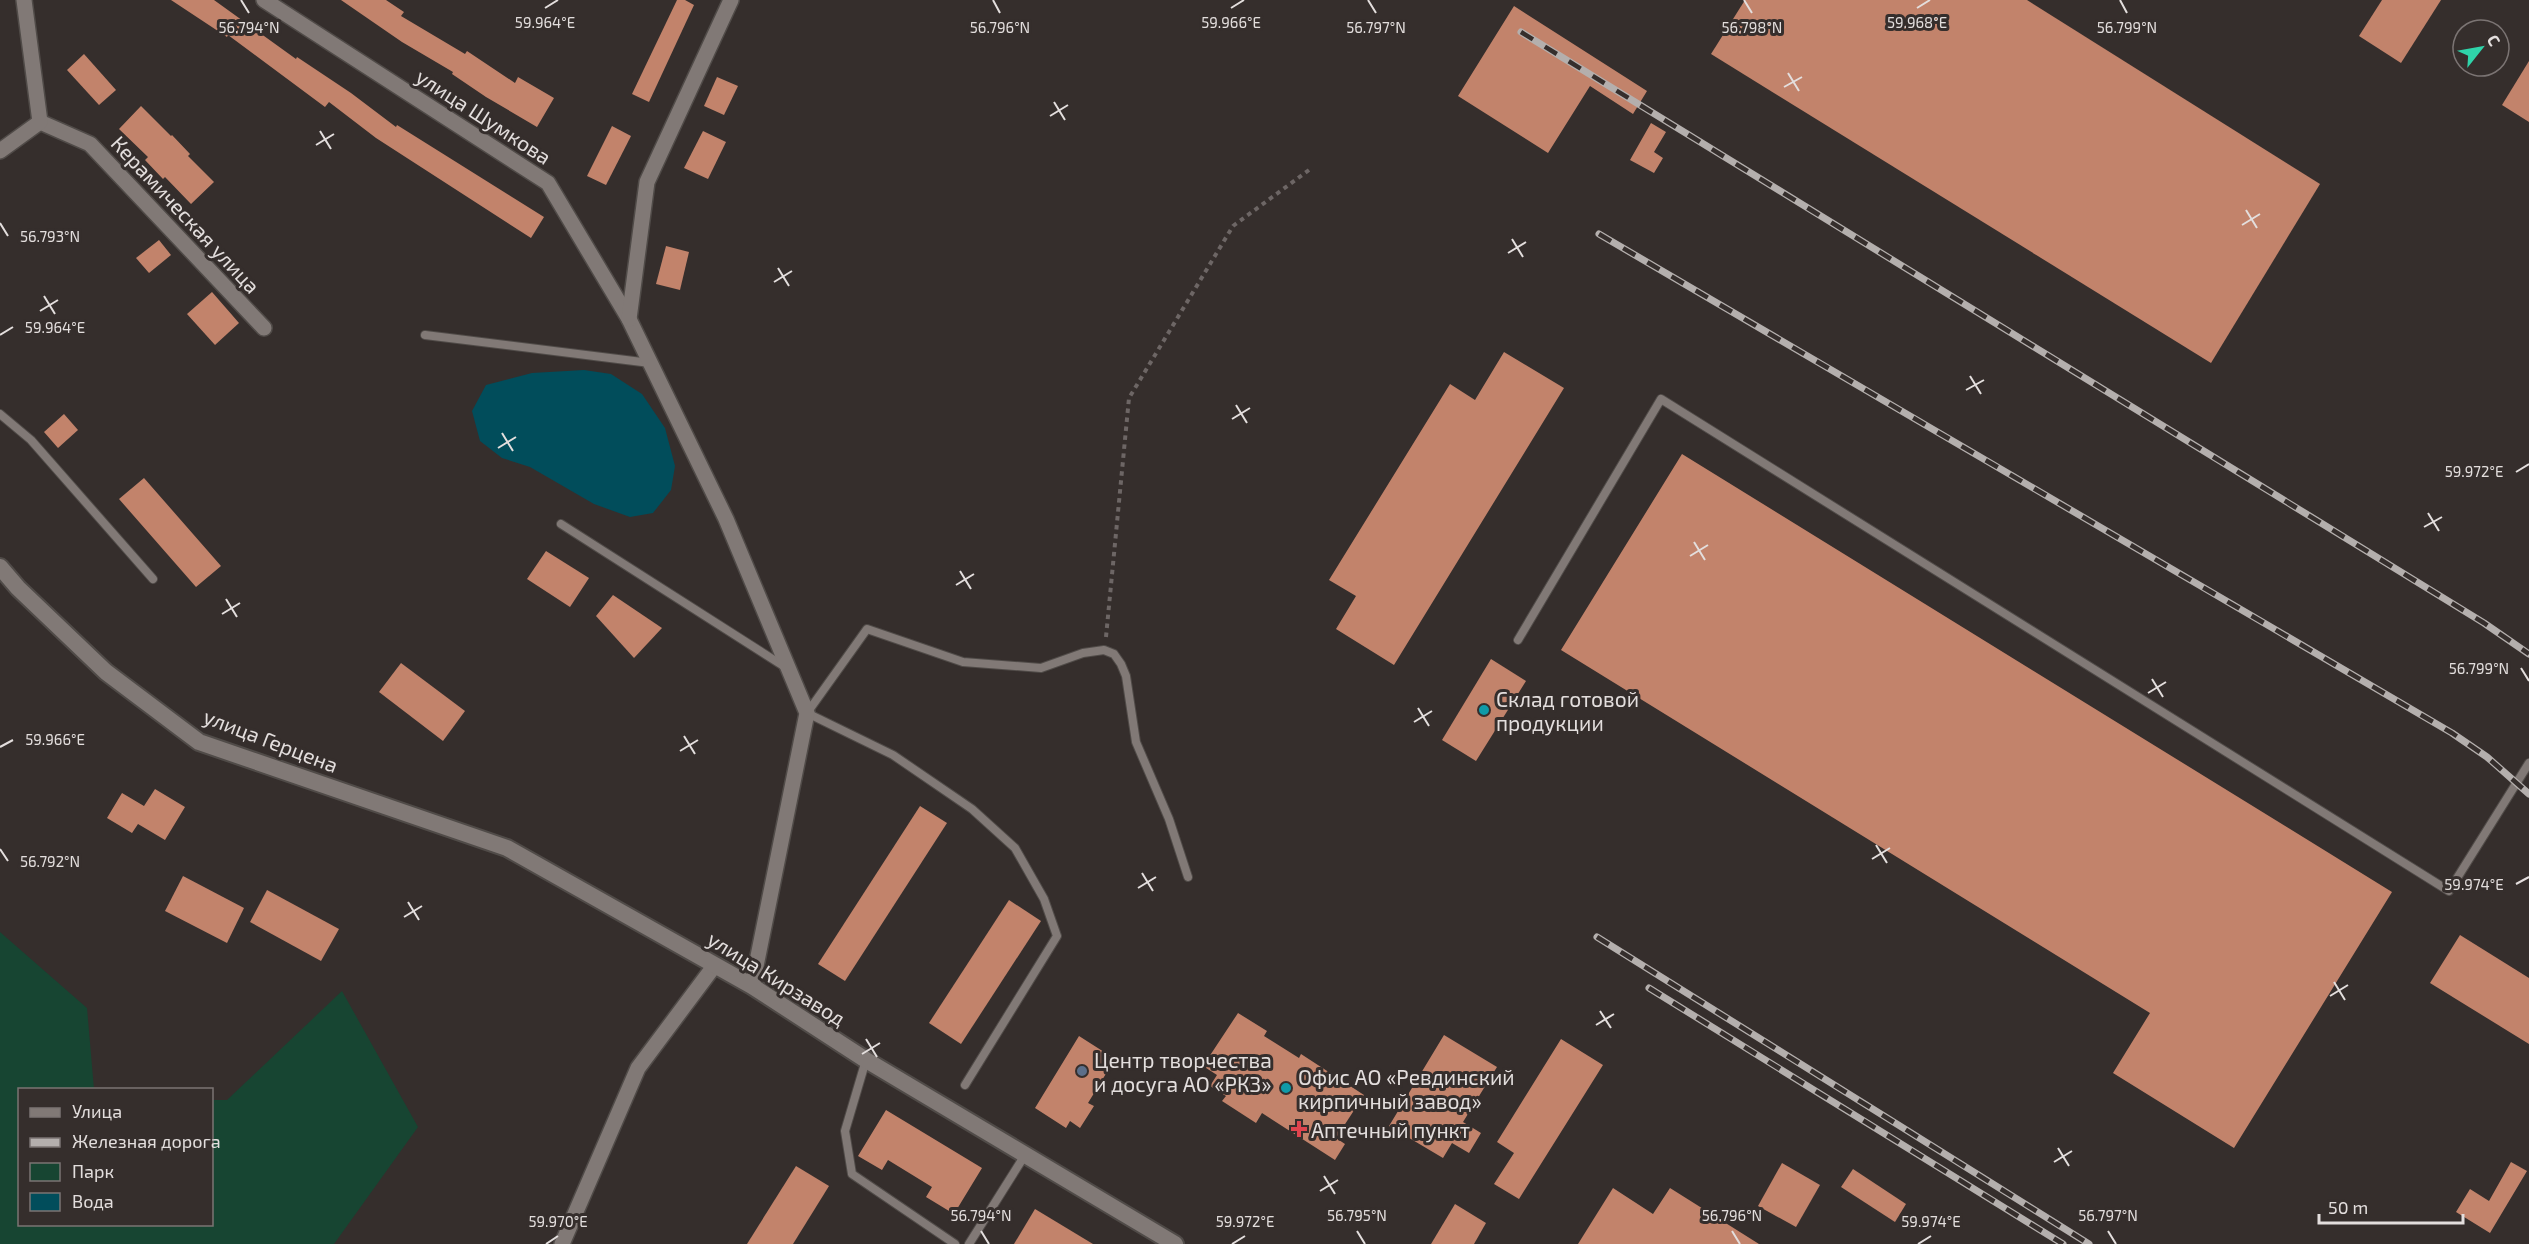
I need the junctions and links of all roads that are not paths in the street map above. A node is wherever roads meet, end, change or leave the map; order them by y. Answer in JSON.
{"nodes":[{"id":1,"x":24,"y":0,"type":"edge"},
{"id":2,"x":264,"y":0,"type":"edge"},
{"id":3,"x":731,"y":0,"type":"edge"},
{"id":4,"x":40,"y":122,"type":"junction"},
{"id":5,"x":0,"y":151,"type":"edge"},
{"id":6,"x":629,"y":318,"type":"junction"},
{"id":7,"x":264,"y":328,"type":"dead end"},
{"id":8,"x":425,"y":336,"type":"dead end"},
{"id":9,"x":651,"y":364,"type":"junction"},
{"id":10,"x":0,"y":414,"type":"edge"},
{"id":11,"x":561,"y":524,"type":"dead end"},
{"id":12,"x":0,"y":567,"type":"edge"},
{"id":13,"x":153,"y":579,"type":"dead end"},
{"id":14,"x":1518,"y":640,"type":"dead end"},
{"id":15,"x":789,"y":669,"type":"junction"},
{"id":16,"x":807,"y":713,"type":"junction"},
{"id":17,"x":2529,"y":763,"type":"edge"},
{"id":18,"x":507,"y":848,"type":"joint"},
{"id":19,"x":1188,"y":877,"type":"dead end"},
{"id":20,"x":716,"y":965,"type":"junction"},
{"id":21,"x":752,"y":986,"type":"junction"},
{"id":22,"x":866,"y":1060,"type":"junction"},
{"id":23,"x":965,"y":1085,"type":"dead end"},
{"id":24,"x":1025,"y":1155,"type":"junction"},
{"id":25,"x":562,"y":1244,"type":"edge"},
{"id":26,"x":955,"y":1244,"type":"edge"},
{"id":27,"x":969,"y":1244,"type":"edge"},
{"id":28,"x":1175,"y":1244,"type":"edge"}],
"edges":[{"from":1,"to":4,"type":"street"},
{"from":2,"to":6,"type":"street","name":"улица Шумкова"},
{"from":3,"to":6,"type":"street"},
{"from":4,"to":5,"type":"street"},
{"from":4,"to":7,"type":"street","name":"Керамическая улица"},
{"from":6,"to":9,"type":"street","name":"улица Шумкова"},
{"from":8,"to":9,"type":"lane"},
{"from":9,"to":15,"type":"street","name":"улица Шумкова"},
{"from":10,"to":13,"type":"lane"},
{"from":11,"to":15,"type":"lane"},
{"from":12,"to":18,"type":"street","name":"улица Герцена"},
{"from":14,"to":17,"type":"lane"},
{"from":15,"to":16,"type":"street","name":"улица Шумкова"},
{"from":16,"to":19,"type":"lane"},
{"from":16,"to":21,"type":"street"},
{"from":16,"to":23,"type":"lane"},
{"from":18,"to":20,"type":"street","name":"улица Кирзавод"},
{"from":20,"to":21,"type":"street","name":"улица Кирзавод"},
{"from":20,"to":25,"type":"street"},
{"from":21,"to":22,"type":"street","name":"улица Кирзавод"},
{"from":22,"to":24,"type":"street","name":"улица Кирзавод"},
{"from":22,"to":26,"type":"lane"},
{"from":24,"to":27,"type":"lane"},
{"from":24,"to":28,"type":"street","name":"улица Кирзавод"}]}
